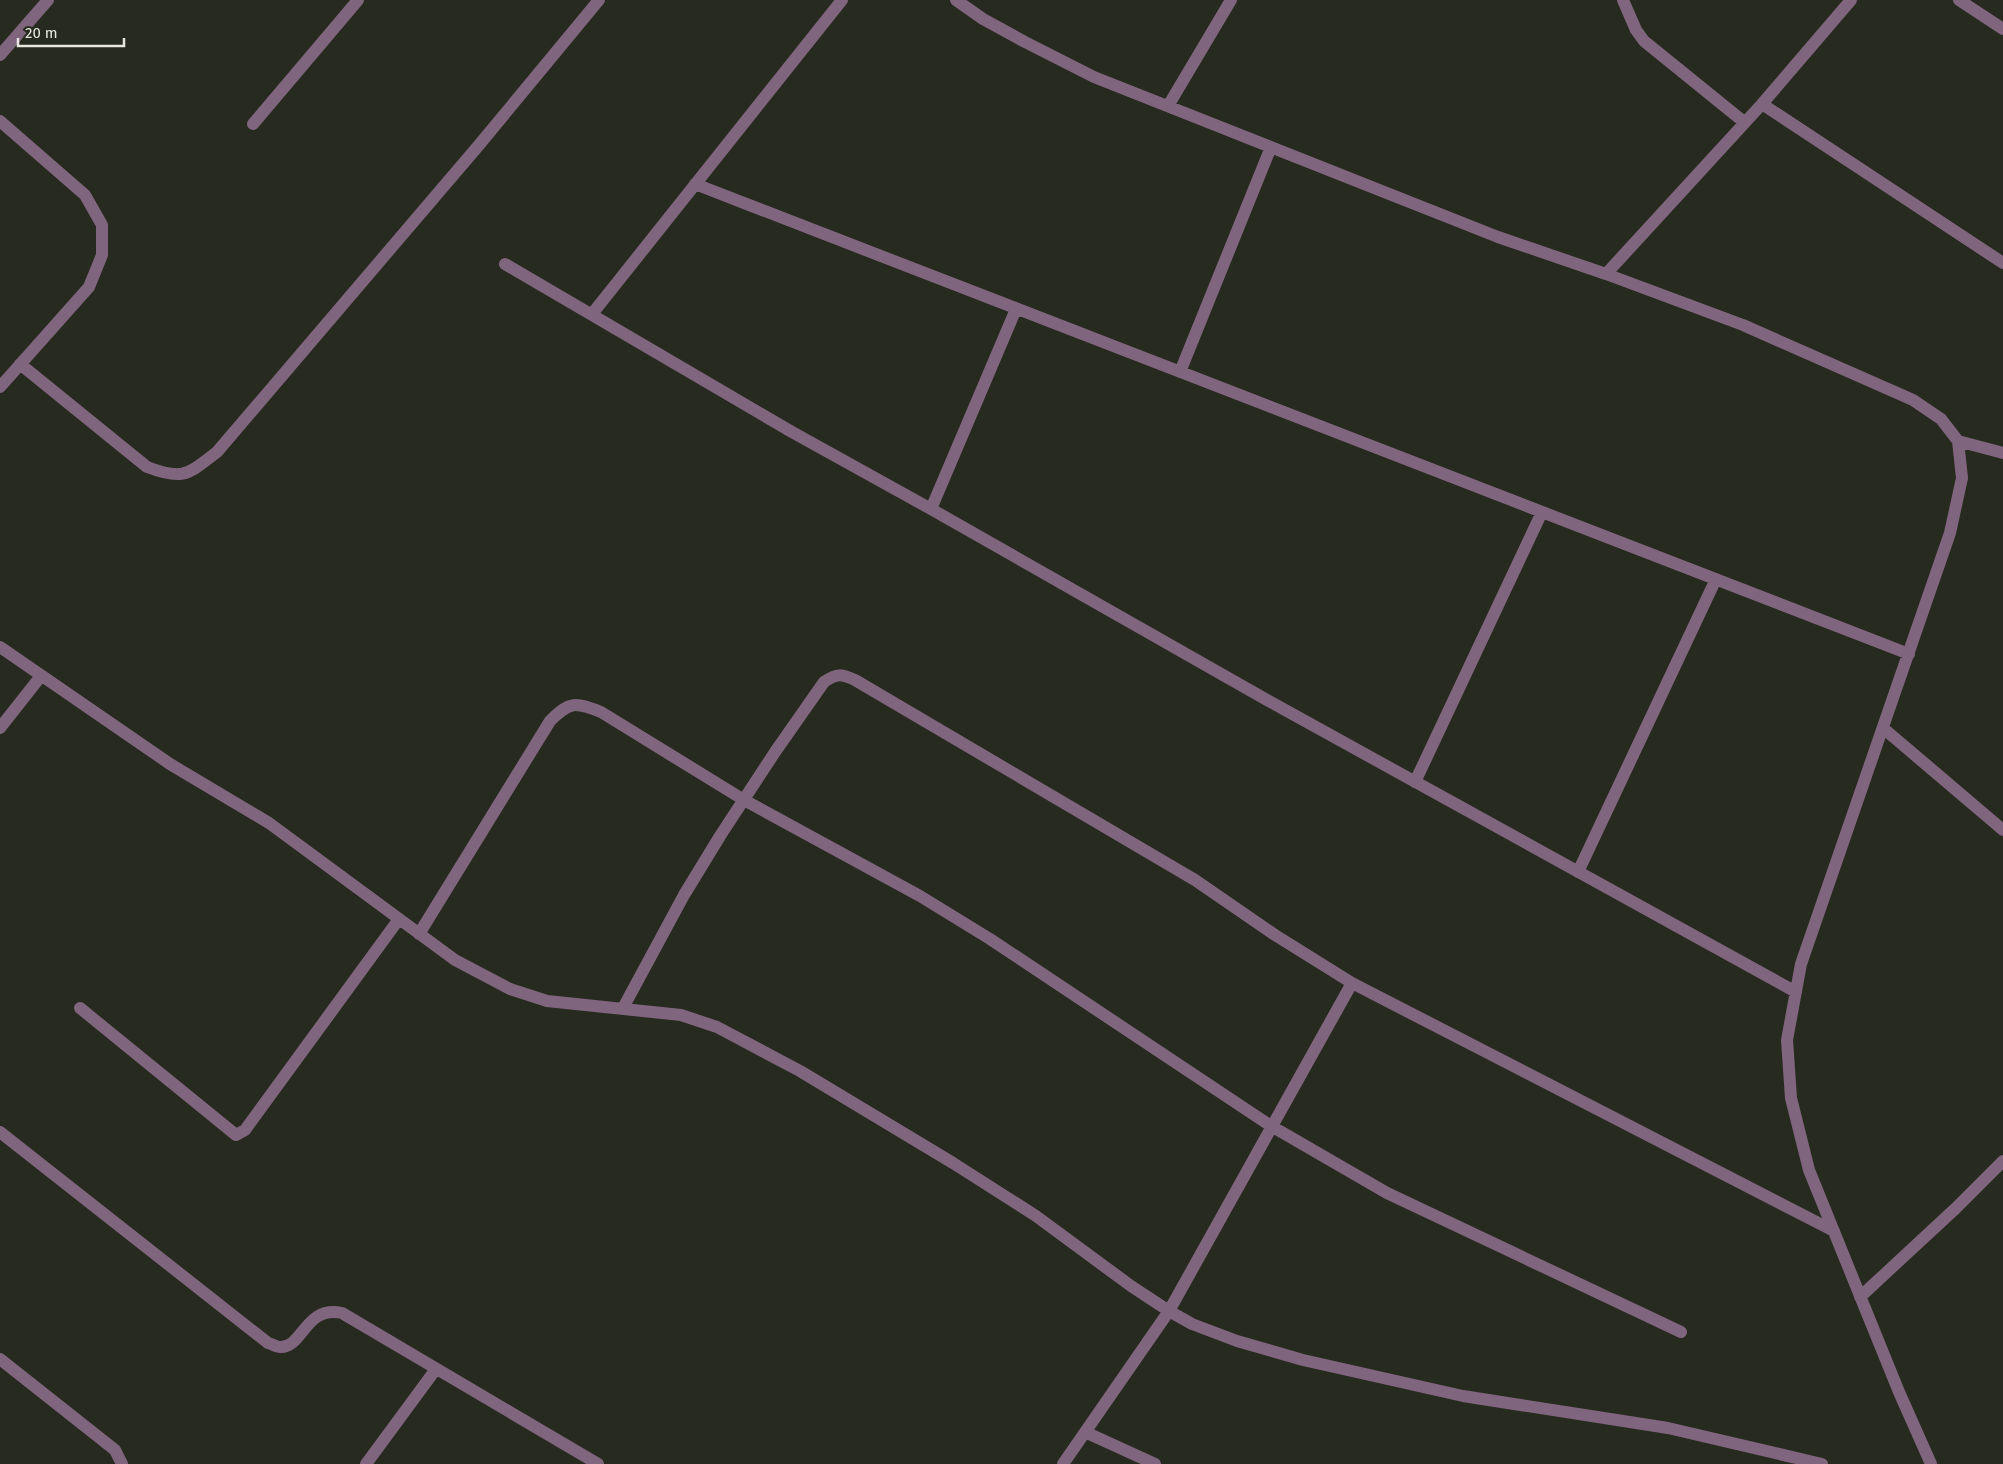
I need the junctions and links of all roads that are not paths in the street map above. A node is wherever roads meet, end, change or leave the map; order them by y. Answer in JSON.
{"nodes":[{"id":1,"x":48,"y":0,"type":"edge"},
{"id":2,"x":358,"y":0,"type":"edge"},
{"id":3,"x":599,"y":0,"type":"edge"},
{"id":4,"x":842,"y":0,"type":"edge"},
{"id":5,"x":956,"y":0,"type":"edge"},
{"id":6,"x":1231,"y":0,"type":"edge"},
{"id":7,"x":1623,"y":0,"type":"edge"},
{"id":8,"x":1851,"y":0,"type":"edge"},
{"id":9,"x":1959,"y":0,"type":"edge"},
{"id":10,"x":2003,"y":29,"type":"edge"},
{"id":11,"x":0,"y":55,"type":"edge"},
{"id":12,"x":1762,"y":104,"type":"junction"},
{"id":13,"x":1168,"y":106,"type":"junction"},
{"id":14,"x":0,"y":121,"type":"edge"},
{"id":15,"x":1744,"y":122,"type":"junction"},
{"id":16,"x":253,"y":124,"type":"dead end"},
{"id":17,"x":1271,"y":147,"type":"junction"},
{"id":18,"x":695,"y":184,"type":"junction"},
{"id":19,"x":2003,"y":263,"type":"edge"},
{"id":20,"x":505,"y":264,"type":"dead end"},
{"id":21,"x":1606,"y":274,"type":"junction"},
{"id":22,"x":1016,"y":308,"type":"junction"},
{"id":23,"x":592,"y":314,"type":"junction"},
{"id":24,"x":20,"y":364,"type":"junction"},
{"id":25,"x":1180,"y":372,"type":"junction"},
{"id":26,"x":0,"y":387,"type":"edge"},
{"id":27,"x":1958,"y":441,"type":"junction"},
{"id":28,"x":2003,"y":453,"type":"edge"},
{"id":29,"x":931,"y":509,"type":"junction"},
{"id":30,"x":1542,"y":512,"type":"junction"},
{"id":31,"x":1716,"y":579,"type":"junction"},
{"id":32,"x":0,"y":647,"type":"edge"},
{"id":33,"x":1909,"y":654,"type":"junction"},
{"id":34,"x":41,"y":676,"type":"junction"},
{"id":35,"x":0,"y":728,"type":"edge"},
{"id":36,"x":1883,"y":728,"type":"junction"},
{"id":37,"x":1415,"y":782,"type":"junction"},
{"id":38,"x":744,"y":800,"type":"junction"},
{"id":39,"x":2003,"y":830,"type":"edge"},
{"id":40,"x":1578,"y":872,"type":"junction"},
{"id":41,"x":399,"y":919,"type":"junction"},
{"id":42,"x":419,"y":934,"type":"junction"},
{"id":43,"x":1352,"y":983,"type":"junction"},
{"id":44,"x":1796,"y":992,"type":"junction"},
{"id":45,"x":80,"y":1008,"type":"dead end"},
{"id":46,"x":623,"y":1008,"type":"junction"},
{"id":47,"x":1271,"y":1126,"type":"junction"},
{"id":48,"x":0,"y":1132,"type":"edge"},
{"id":49,"x":2003,"y":1162,"type":"edge"},
{"id":50,"x":1834,"y":1231,"type":"junction"},
{"id":51,"x":1860,"y":1297,"type":"junction"},
{"id":52,"x":1169,"y":1311,"type":"junction"},
{"id":53,"x":1681,"y":1332,"type":"dead end"},
{"id":54,"x":0,"y":1359,"type":"edge"},
{"id":55,"x":436,"y":1369,"type":"junction"},
{"id":56,"x":1085,"y":1432,"type":"junction"},
{"id":57,"x":122,"y":1464,"type":"edge"},
{"id":58,"x":366,"y":1464,"type":"edge"},
{"id":59,"x":598,"y":1464,"type":"edge"},
{"id":60,"x":1063,"y":1464,"type":"edge"},
{"id":61,"x":1155,"y":1464,"type":"edge"},
{"id":62,"x":1822,"y":1464,"type":"edge"},
{"id":63,"x":1931,"y":1464,"type":"edge"}],
"edges":[{"from":1,"to":11,"type":"street"},
{"from":2,"to":16,"type":"street"},
{"from":3,"to":24,"type":"street"},
{"from":4,"to":18,"type":"street"},
{"from":5,"to":13,"type":"street"},
{"from":6,"to":13,"type":"street"},
{"from":7,"to":15,"type":"street"},
{"from":8,"to":12,"type":"street"},
{"from":9,"to":10,"type":"street"},
{"from":12,"to":15,"type":"street"},
{"from":12,"to":19,"type":"street"},
{"from":13,"to":17,"type":"street"},
{"from":14,"to":24,"type":"street"},
{"from":15,"to":21,"type":"street"},
{"from":17,"to":21,"type":"street"},
{"from":17,"to":25,"type":"street"},
{"from":18,"to":22,"type":"street"},
{"from":18,"to":23,"type":"street"},
{"from":20,"to":23,"type":"street"},
{"from":21,"to":27,"type":"street"},
{"from":22,"to":25,"type":"street"},
{"from":22,"to":29,"type":"street"},
{"from":23,"to":29,"type":"street"},
{"from":24,"to":26,"type":"street"},
{"from":25,"to":30,"type":"street"},
{"from":27,"to":28,"type":"street"},
{"from":27,"to":33,"type":"street"},
{"from":29,"to":37,"type":"street"},
{"from":30,"to":31,"type":"street"},
{"from":30,"to":37,"type":"street"},
{"from":31,"to":33,"type":"street"},
{"from":31,"to":40,"type":"street"},
{"from":32,"to":34,"type":"street"},
{"from":33,"to":36,"type":"street"},
{"from":34,"to":35,"type":"street"},
{"from":34,"to":41,"type":"street"},
{"from":36,"to":39,"type":"street"},
{"from":36,"to":44,"type":"street"},
{"from":37,"to":40,"type":"street"},
{"from":38,"to":42,"type":"street"},
{"from":38,"to":43,"type":"street"},
{"from":38,"to":46,"type":"street"},
{"from":38,"to":47,"type":"street"},
{"from":40,"to":44,"type":"street"},
{"from":41,"to":42,"type":"street"},
{"from":41,"to":45,"type":"street"},
{"from":42,"to":46,"type":"street"},
{"from":43,"to":47,"type":"street"},
{"from":43,"to":50,"type":"street"},
{"from":44,"to":50,"type":"street"},
{"from":46,"to":52,"type":"street"},
{"from":47,"to":52,"type":"street"},
{"from":47,"to":53,"type":"street"},
{"from":48,"to":55,"type":"street"},
{"from":49,"to":51,"type":"street"},
{"from":50,"to":51,"type":"street"},
{"from":51,"to":63,"type":"street"},
{"from":52,"to":56,"type":"street"},
{"from":52,"to":62,"type":"street"},
{"from":54,"to":57,"type":"street"},
{"from":55,"to":58,"type":"street"},
{"from":55,"to":59,"type":"street"},
{"from":56,"to":60,"type":"street"},
{"from":56,"to":61,"type":"street"}]}
